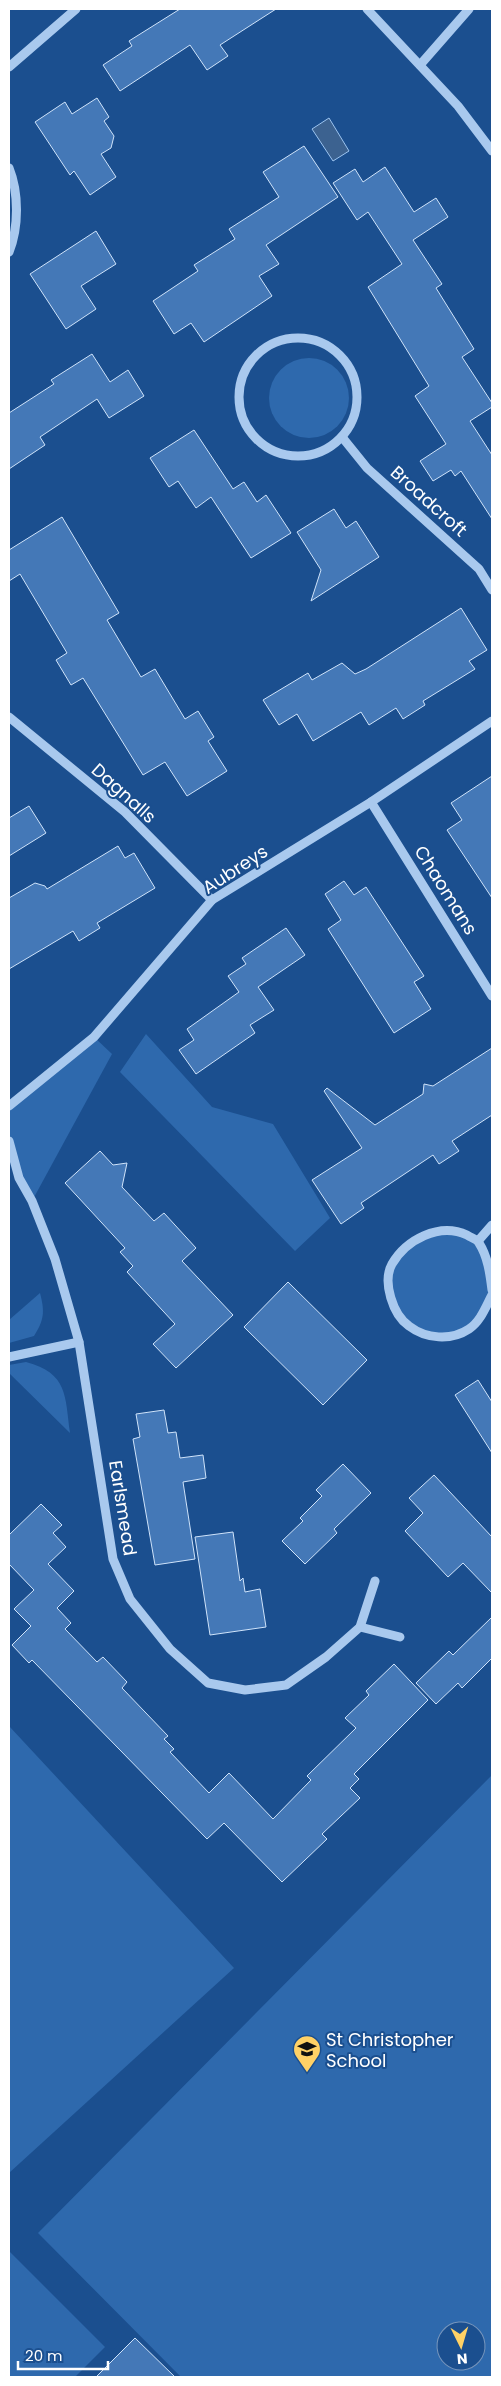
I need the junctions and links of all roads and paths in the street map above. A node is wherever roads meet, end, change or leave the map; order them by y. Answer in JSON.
{"nodes":[{"id":1,"x":76,"y":9,"type":"edge"},
{"id":2,"x":367,"y":9,"type":"edge"},
{"id":3,"x":469,"y":9,"type":"edge"},
{"id":4,"x":420,"y":66,"type":"junction"},
{"id":5,"x":9,"y":67,"type":"edge"},
{"id":6,"x":492,"y":151,"type":"edge"},
{"id":7,"x":9,"y":168,"type":"edge"},
{"id":8,"x":9,"y":252,"type":"edge"},
{"id":9,"x":342,"y":437,"type":"junction"},
{"id":10,"x":492,"y":590,"type":"edge"},
{"id":11,"x":9,"y":717,"type":"edge"},
{"id":12,"x":492,"y":721,"type":"edge"},
{"id":13,"x":372,"y":802,"type":"junction"},
{"id":14,"x":212,"y":900,"type":"junction"},
{"id":15,"x":492,"y":996,"type":"edge"},
{"id":16,"x":9,"y":1106,"type":"edge"},
{"id":17,"x":9,"y":1141,"type":"edge"},
{"id":18,"x":492,"y":1225,"type":"edge"},
{"id":19,"x":478,"y":1241,"type":"junction"},
{"id":20,"x":492,"y":1290,"type":"edge"},
{"id":21,"x":492,"y":1294,"type":"edge"},
{"id":22,"x":79,"y":1342,"type":"junction"},
{"id":23,"x":9,"y":1357,"type":"edge"},
{"id":24,"x":375,"y":1581,"type":"dead end"},
{"id":25,"x":360,"y":1627,"type":"junction"},
{"id":26,"x":400,"y":1637,"type":"dead end"}],
"edges":[{"from":1,"to":5,"type":"street"},
{"from":2,"to":4,"type":"street"},
{"from":3,"to":4,"type":"street"},
{"from":4,"to":6,"type":"street"},
{"from":7,"to":8,"type":"street"},
{"from":9,"to":9,"type":"street"},
{"from":9,"to":10,"type":"street","name":"Broadcroft"},
{"from":11,"to":14,"type":"street","name":"Dagnalls"},
{"from":12,"to":13,"type":"street","name":"Aubreys"},
{"from":13,"to":14,"type":"street","name":"Aubreys"},
{"from":13,"to":15,"type":"street","name":"Chaomans"},
{"from":14,"to":16,"type":"street","name":"Aubreys"},
{"from":17,"to":22,"type":"street","name":"Earlsmead"},
{"from":18,"to":19,"type":"street"},
{"from":19,"to":20,"type":"street"},
{"from":19,"to":21,"type":"street"},
{"from":22,"to":23,"type":"street"},
{"from":22,"to":25,"type":"street","name":"Earlsmead"},
{"from":24,"to":25,"type":"street"},
{"from":25,"to":26,"type":"street"}]}
